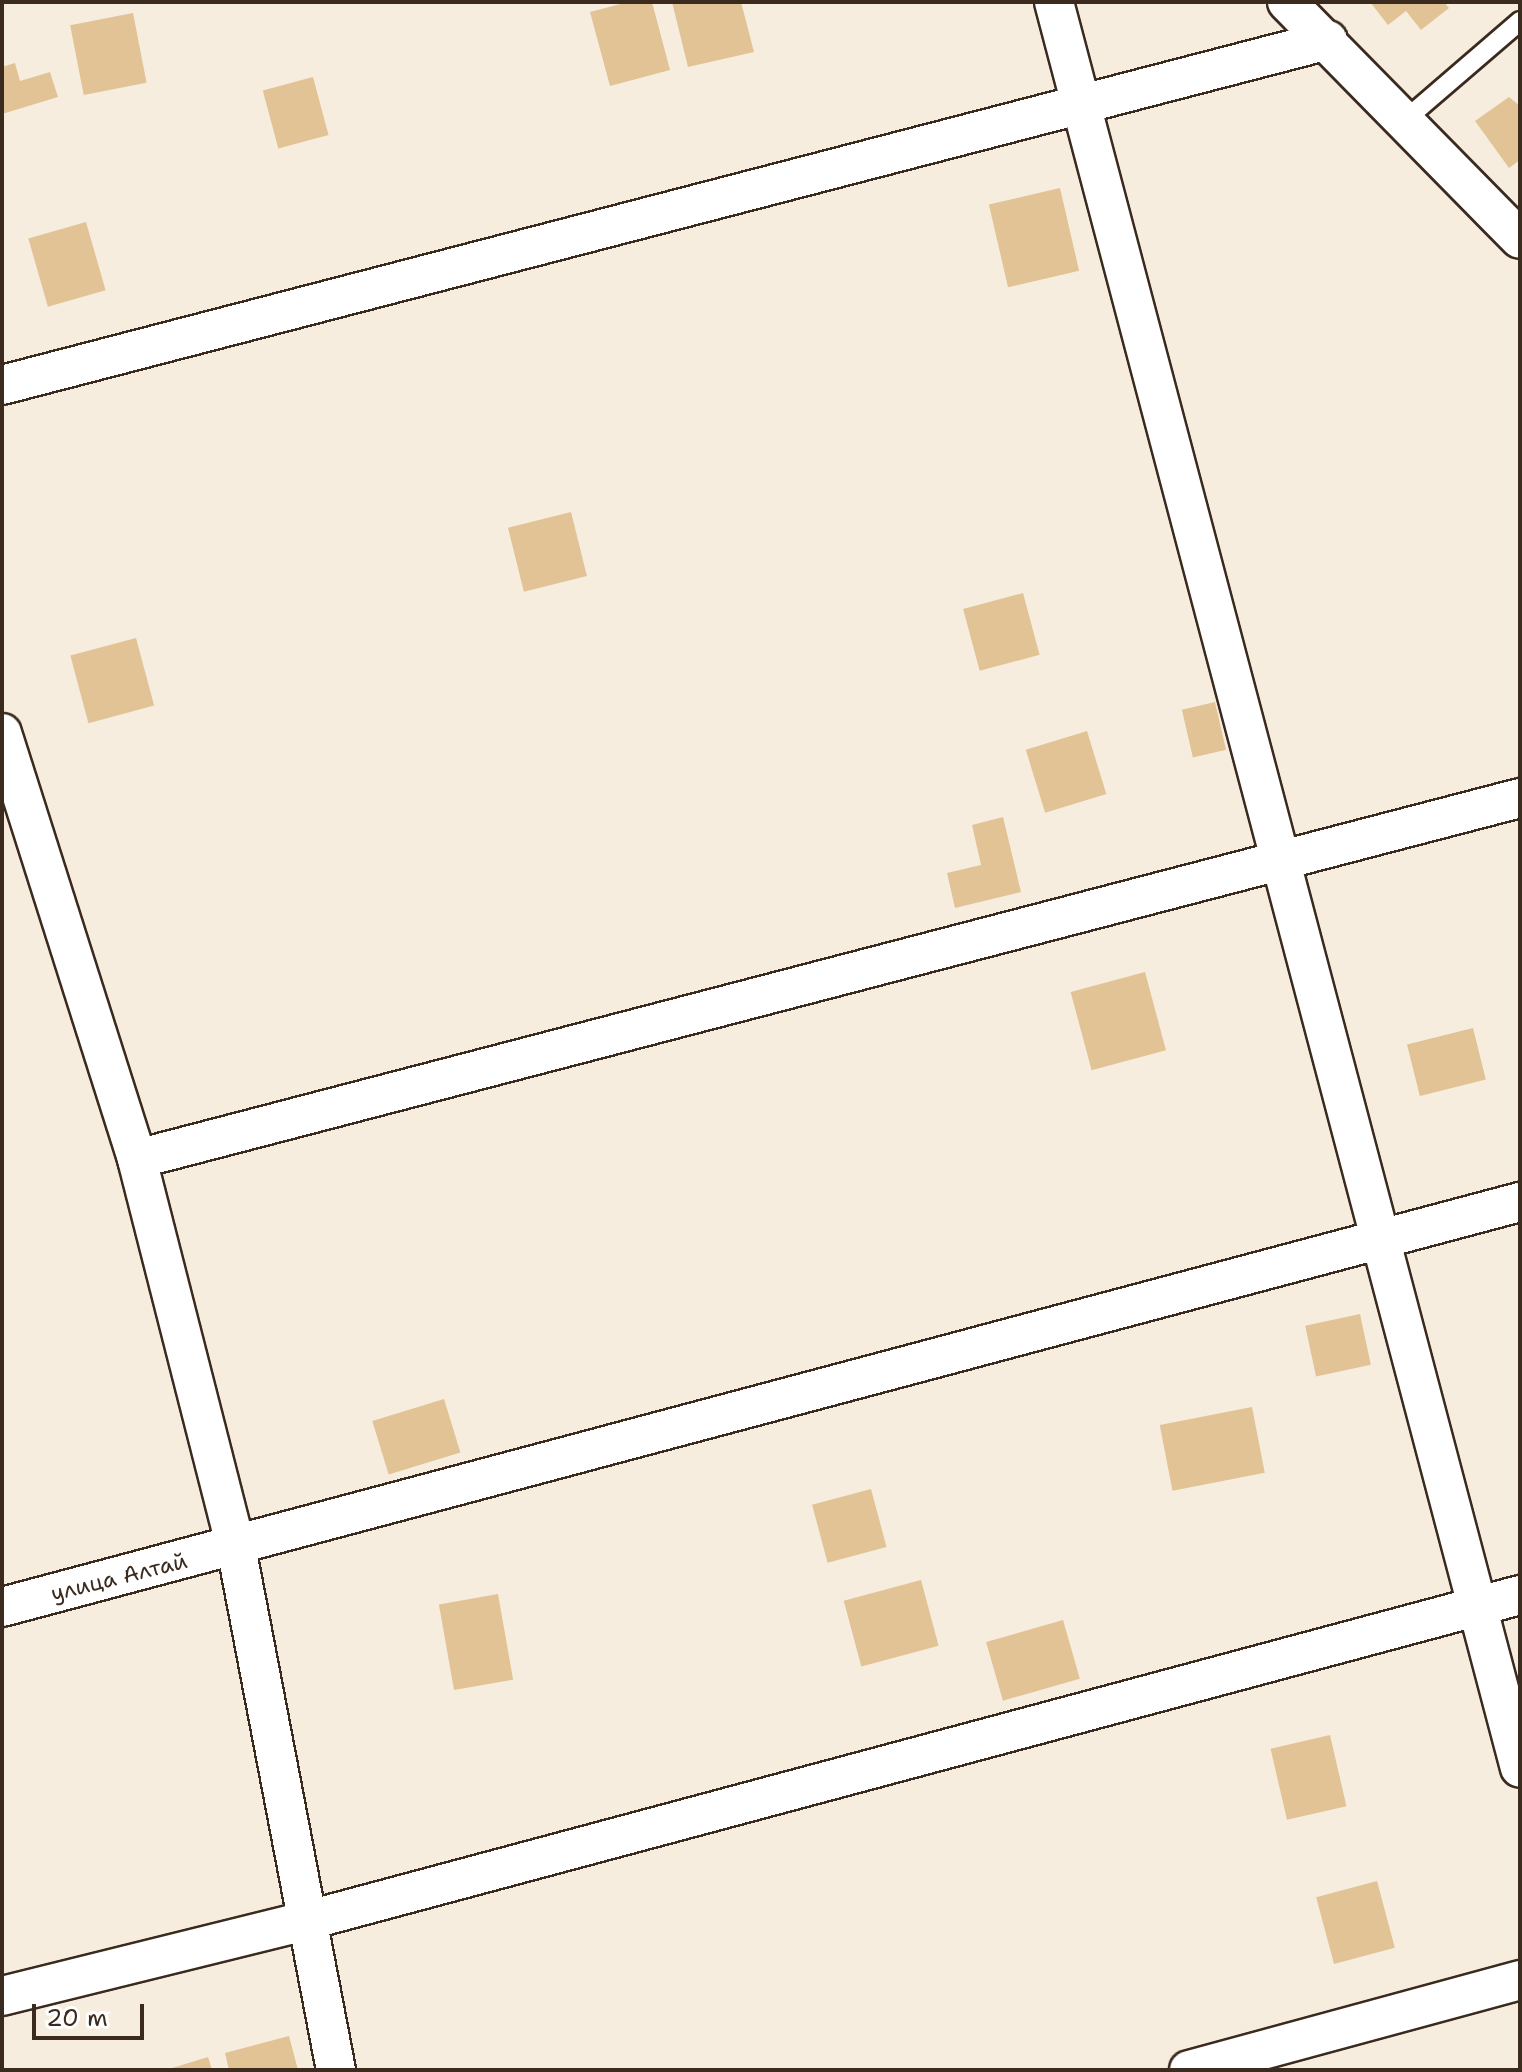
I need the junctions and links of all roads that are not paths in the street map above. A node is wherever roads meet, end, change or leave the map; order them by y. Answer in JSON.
{"nodes":[{"id":1,"x":1054,"y":2,"type":"edge"},
{"id":2,"x":1287,"y":2,"type":"edge"},
{"id":3,"x":1520,"y":21,"type":"edge"},
{"id":4,"x":1328,"y":40,"type":"junction"},
{"id":5,"x":1078,"y":105,"type":"junction"},
{"id":6,"x":1405,"y":120,"type":"junction"},
{"id":7,"x":1520,"y":239,"type":"edge"},
{"id":8,"x":2,"y":385,"type":"edge"},
{"id":9,"x":2,"y":733,"type":"edge"},
{"id":10,"x":1520,"y":798,"type":"edge"},
{"id":11,"x":1279,"y":861,"type":"junction"},
{"id":12,"x":137,"y":1159,"type":"junction"},
{"id":13,"x":1520,"y":1202,"type":"edge"},
{"id":14,"x":1380,"y":1240,"type":"junction"},
{"id":15,"x":236,"y":1547,"type":"junction"},
{"id":16,"x":1520,"y":1595,"type":"edge"},
{"id":17,"x":1477,"y":1606,"type":"junction"},
{"id":18,"x":2,"y":1607,"type":"edge"},
{"id":19,"x":1520,"y":1768,"type":"edge"},
{"id":20,"x":305,"y":1921,"type":"junction"},
{"id":21,"x":1520,"y":1980,"type":"edge"},
{"id":22,"x":2,"y":1996,"type":"edge"},
{"id":23,"x":336,"y":2070,"type":"edge"},
{"id":24,"x":1189,"y":2070,"type":"edge"}],
"edges":[{"from":1,"to":5,"type":"street"},
{"from":2,"to":4,"type":"street"},
{"from":3,"to":6,"type":"lane"},
{"from":4,"to":5,"type":"street"},
{"from":4,"to":6,"type":"street"},
{"from":5,"to":8,"type":"street"},
{"from":5,"to":11,"type":"street"},
{"from":6,"to":7,"type":"street"},
{"from":9,"to":12,"type":"street"},
{"from":10,"to":11,"type":"street"},
{"from":11,"to":12,"type":"street"},
{"from":11,"to":14,"type":"street"},
{"from":12,"to":15,"type":"street"},
{"from":13,"to":14,"type":"street","name":"улица Алтай"},
{"from":14,"to":15,"type":"street","name":"улица Алтай"},
{"from":14,"to":17,"type":"street"},
{"from":15,"to":18,"type":"street","name":"улица Алтай"},
{"from":15,"to":20,"type":"street"},
{"from":16,"to":17,"type":"street"},
{"from":17,"to":19,"type":"street"},
{"from":17,"to":20,"type":"street"},
{"from":20,"to":22,"type":"street"},
{"from":20,"to":23,"type":"street"},
{"from":21,"to":24,"type":"street"}]}
